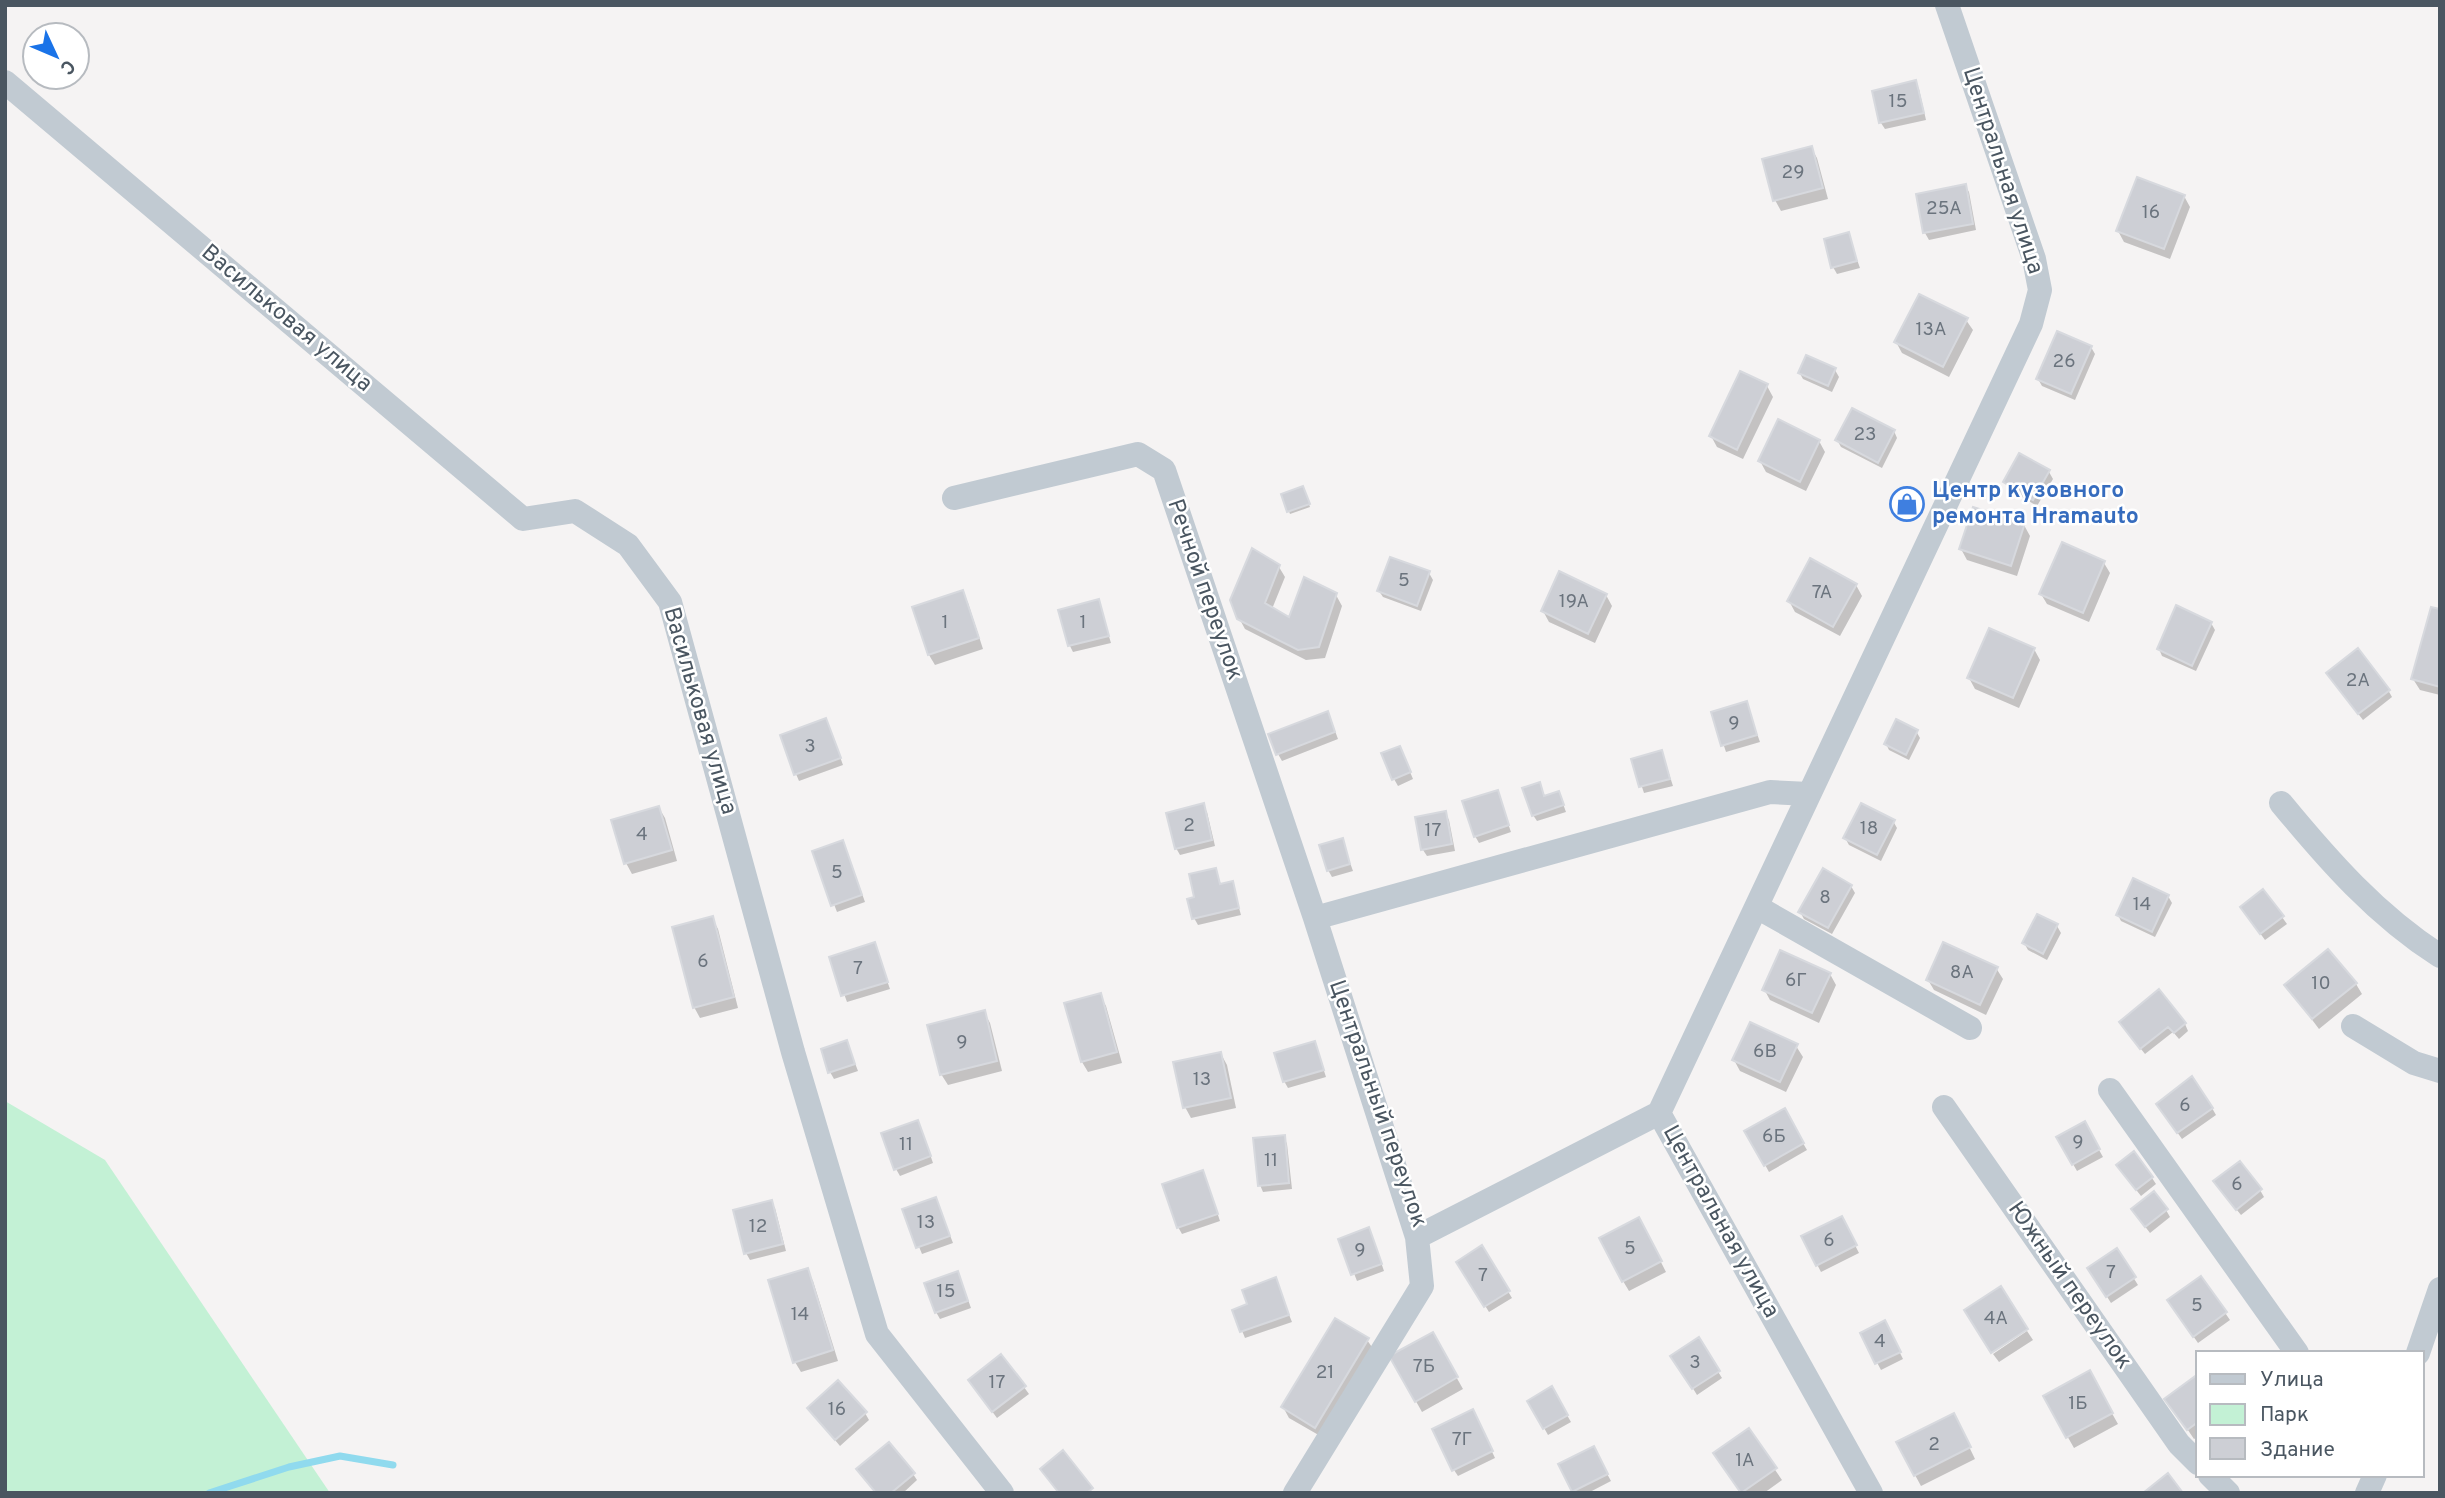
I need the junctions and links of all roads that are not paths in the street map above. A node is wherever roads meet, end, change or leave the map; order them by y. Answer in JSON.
{"nodes":[{"id":1,"x":1947,"y":5,"type":"edge"},
{"id":2,"x":5,"y":82,"type":"edge"},
{"id":3,"x":954,"y":498,"type":"dead end"},
{"id":4,"x":1810,"y":793,"type":"junction"},
{"id":5,"x":2280,"y":803,"type":"dead end"},
{"id":6,"x":1757,"y":907,"type":"junction"},
{"id":7,"x":1315,"y":918,"type":"junction"},
{"id":8,"x":2440,"y":956,"type":"edge"},
{"id":9,"x":2353,"y":1026,"type":"dead end"},
{"id":10,"x":1970,"y":1028,"type":"dead end"},
{"id":11,"x":2440,"y":1071,"type":"edge"},
{"id":12,"x":2109,"y":1090,"type":"dead end"},
{"id":13,"x":1944,"y":1107,"type":"dead end"},
{"id":14,"x":1659,"y":1113,"type":"junction"},
{"id":15,"x":1418,"y":1237,"type":"junction"},
{"id":16,"x":2440,"y":1289,"type":"edge"},
{"id":17,"x":2296,"y":1351,"type":"edge"},
{"id":18,"x":2419,"y":1351,"type":"edge"},
{"id":19,"x":2196,"y":1461,"type":"edge"},
{"id":20,"x":2212,"y":1477,"type":"edge"},
{"id":21,"x":2374,"y":1477,"type":"edge"},
{"id":22,"x":1002,"y":1493,"type":"edge"},
{"id":23,"x":1295,"y":1493,"type":"edge"},
{"id":24,"x":1871,"y":1493,"type":"edge"},
{"id":25,"x":2228,"y":1493,"type":"edge"},
{"id":26,"x":2367,"y":1493,"type":"edge"}],
"edges":[{"from":1,"to":4,"type":"street","name":"Центральная улица"},
{"from":2,"to":22,"type":"street","name":"Васильковая улица"},
{"from":3,"to":7,"type":"street","name":"Речной переулок"},
{"from":4,"to":6,"type":"street","name":"Центральная улица"},
{"from":4,"to":7,"type":"street"},
{"from":5,"to":8,"type":"street"},
{"from":6,"to":10,"type":"street"},
{"from":6,"to":14,"type":"street","name":"Центральная улица"},
{"from":7,"to":15,"type":"street","name":"Центральный переулок"},
{"from":9,"to":11,"type":"street"},
{"from":12,"to":17,"type":"street"},
{"from":13,"to":19,"type":"street","name":"Южный переулок"},
{"from":14,"to":15,"type":"street","name":"Центральный переулок"},
{"from":14,"to":24,"type":"street","name":"Центральная улица"},
{"from":15,"to":23,"type":"street"},
{"from":16,"to":18,"type":"street"},
{"from":20,"to":25,"type":"street"},
{"from":21,"to":26,"type":"street"}]}
